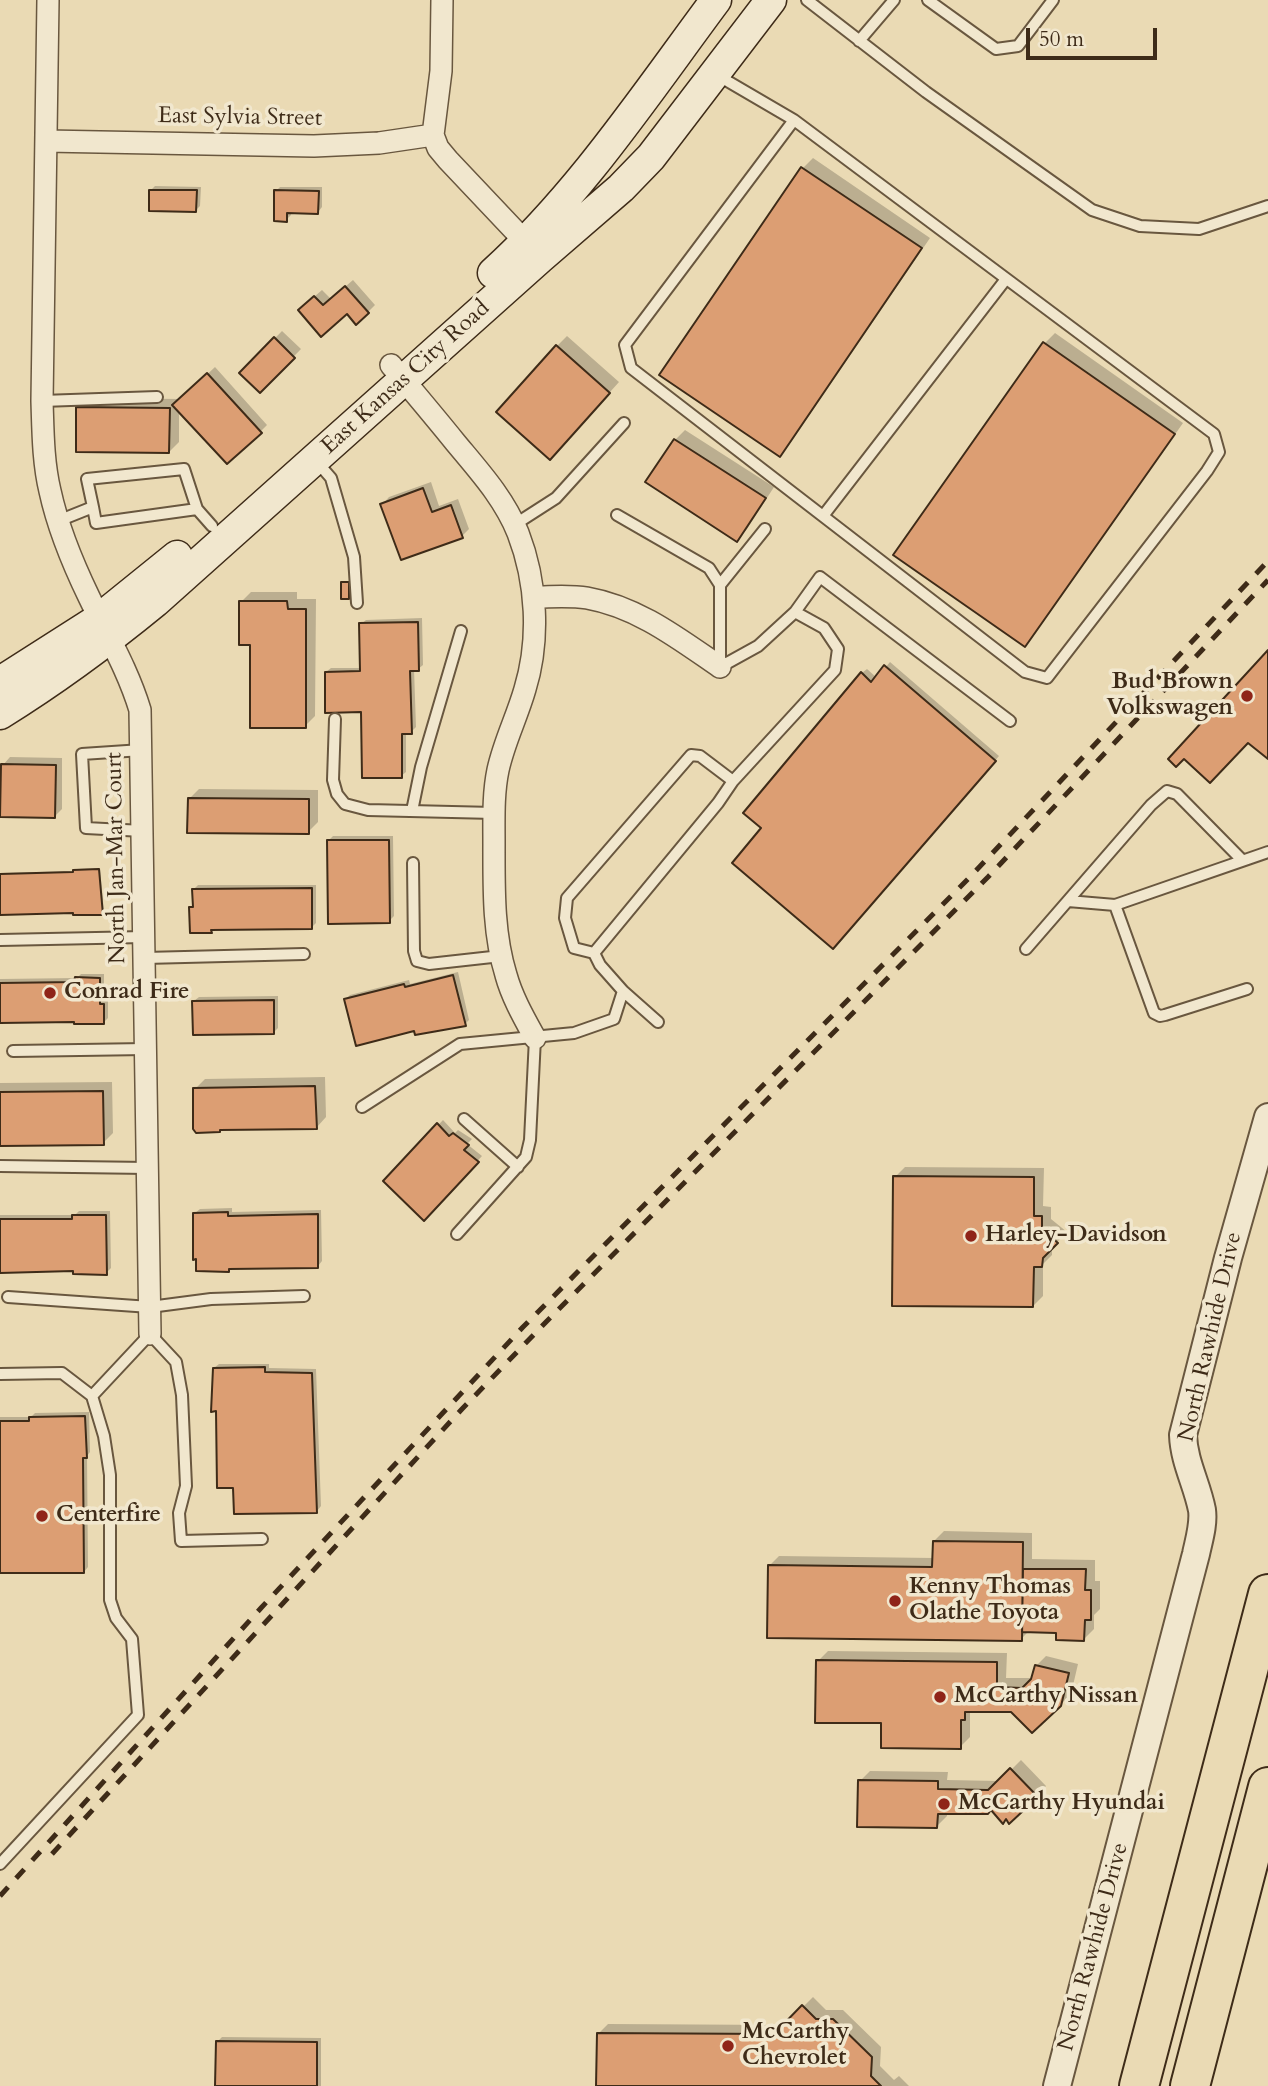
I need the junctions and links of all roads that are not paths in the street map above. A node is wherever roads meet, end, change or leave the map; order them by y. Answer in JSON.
{"nodes":[{"id":1,"x":48,"y":0,"type":"edge"},
{"id":2,"x":442,"y":0,"type":"edge"},
{"id":3,"x":716,"y":0,"type":"edge"},
{"id":4,"x":771,"y":0,"type":"edge"},
{"id":5,"x":807,"y":0,"type":"edge"},
{"id":6,"x":894,"y":0,"type":"edge"},
{"id":7,"x":928,"y":0,"type":"edge"},
{"id":8,"x":1053,"y":0,"type":"edge"},
{"id":9,"x":859,"y":41,"type":"junction"},
{"id":10,"x":715,"y":74,"type":"junction"},
{"id":11,"x":794,"y":120,"type":"junction"},
{"id":12,"x":433,"y":135,"type":"junction"},
{"id":13,"x":46,"y":141,"type":"junction"},
{"id":14,"x":1268,"y":206,"type":"edge"},
{"id":15,"x":533,"y":250,"type":"junction"},
{"id":16,"x":1006,"y":279,"type":"junction"},
{"id":17,"x":397,"y":372,"type":"junction"},
{"id":18,"x":157,"y":397,"type":"dead end"},
{"id":19,"x":42,"y":401,"type":"junction"},
{"id":20,"x":624,"y":423,"type":"dead end"},
{"id":21,"x":315,"y":460,"type":"junction"},
{"id":22,"x":93,"y":507,"type":"junction"},
{"id":23,"x":617,"y":515,"type":"dead end"},
{"id":24,"x":823,"y":516,"type":"junction"},
{"id":25,"x":205,"y":517,"type":"junction"},
{"id":26,"x":58,"y":521,"type":"junction"},
{"id":27,"x":514,"y":525,"type":"junction"},
{"id":28,"x":765,"y":529,"type":"dead end"},
{"id":29,"x":720,"y":585,"type":"junction"},
{"id":30,"x":533,"y":597,"type":"junction"},
{"id":31,"x":357,"y":603,"type":"dead end"},
{"id":32,"x":795,"y":612,"type":"junction"},
{"id":33,"x":105,"y":629,"type":"junction"},
{"id":34,"x":461,"y":631,"type":"dead end"},
{"id":35,"x":720,"y":667,"type":"junction"},
{"id":36,"x":0,"y":682,"type":"edge"},
{"id":37,"x":0,"y":714,"type":"edge"},
{"id":38,"x":335,"y":719,"type":"dead end"},
{"id":39,"x":1010,"y":721,"type":"dead end"},
{"id":40,"x":142,"y":750,"type":"junction"},
{"id":41,"x":733,"y":781,"type":"junction"},
{"id":42,"x":412,"y":811,"type":"junction"},
{"id":43,"x":494,"y":813,"type":"junction"},
{"id":44,"x":143,"y":831,"type":"junction"},
{"id":45,"x":1268,"y":852,"type":"edge"},
{"id":46,"x":1241,"y":859,"type":"junction"},
{"id":47,"x":413,"y":863,"type":"dead end"},
{"id":48,"x":1068,"y":901,"type":"junction"},
{"id":49,"x":1115,"y":905,"type":"junction"},
{"id":50,"x":0,"y":940,"type":"edge"},
{"id":51,"x":145,"y":948,"type":"junction"},
{"id":52,"x":1026,"y":948,"type":"dead end"},
{"id":53,"x":594,"y":953,"type":"junction"},
{"id":54,"x":304,"y":954,"type":"dead end"},
{"id":55,"x":501,"y":956,"type":"junction"},
{"id":56,"x":1247,"y":989,"type":"dead end"},
{"id":57,"x":623,"y":991,"type":"junction"},
{"id":58,"x":658,"y":1022,"type":"dead end"},
{"id":59,"x":535,"y":1038,"type":"junction"},
{"id":60,"x":146,"y":1049,"type":"junction"},
{"id":61,"x":13,"y":1051,"type":"dead end"},
{"id":62,"x":362,"y":1107,"type":"dead end"},
{"id":63,"x":1268,"y":1116,"type":"edge"},
{"id":64,"x":464,"y":1119,"type":"dead end"},
{"id":65,"x":0,"y":1167,"type":"edge"},
{"id":66,"x":517,"y":1167,"type":"junction"},
{"id":67,"x":148,"y":1168,"type":"junction"},
{"id":68,"x":457,"y":1234,"type":"dead end"},
{"id":69,"x":304,"y":1296,"type":"dead end"},
{"id":70,"x":8,"y":1297,"type":"dead end"},
{"id":71,"x":150,"y":1307,"type":"junction"},
{"id":72,"x":150,"y":1334,"type":"junction"},
{"id":73,"x":0,"y":1374,"type":"edge"},
{"id":74,"x":92,"y":1396,"type":"junction"},
{"id":75,"x":262,"y":1539,"type":"dead end"},
{"id":76,"x":1268,"y":1594,"type":"edge"},
{"id":77,"x":1268,"y":1787,"type":"edge"},
{"id":78,"x":0,"y":1864,"type":"edge"},
{"id":79,"x":1057,"y":2086,"type":"edge"},
{"id":80,"x":1139,"y":2086,"type":"edge"},
{"id":81,"x":1190,"y":2086,"type":"edge"}],
"edges":[{"from":1,"to":13,"type":"street","name":"North Jan-Mar Court"},
{"from":2,"to":12,"type":"street"},
{"from":3,"to":15,"type":"main road","name":"East Kansas City Road"},
{"from":4,"to":10,"type":"main road","name":"East Kansas City Road"},
{"from":5,"to":9,"type":"lane"},
{"from":6,"to":9,"type":"lane"},
{"from":7,"to":8,"type":"lane"},
{"from":9,"to":14,"type":"lane"},
{"from":10,"to":11,"type":"lane"},
{"from":10,"to":15,"type":"main road","name":"East Kansas City Road"},
{"from":11,"to":16,"type":"lane"},
{"from":11,"to":24,"type":"lane"},
{"from":12,"to":13,"type":"street","name":"East Sylvia Street"},
{"from":12,"to":15,"type":"street"},
{"from":13,"to":19,"type":"street","name":"North Jan-Mar Court"},
{"from":15,"to":17,"type":"main road","name":"East Kansas City Road"},
{"from":16,"to":24,"type":"lane"},
{"from":16,"to":24,"type":"lane"},
{"from":17,"to":21,"type":"main road","name":"East Kansas City Road"},
{"from":17,"to":25,"type":"main road","name":"East Kansas City Road"},
{"from":17,"to":27,"type":"street"},
{"from":18,"to":19,"type":"lane"},
{"from":19,"to":26,"type":"street","name":"North Jan-Mar Court"},
{"from":20,"to":27,"type":"lane"},
{"from":21,"to":31,"type":"lane"},
{"from":21,"to":33,"type":"main road","name":"East Kansas City Road"},
{"from":22,"to":25,"type":"lane"},
{"from":22,"to":25,"type":"lane"},
{"from":22,"to":26,"type":"lane"},
{"from":23,"to":29,"type":"lane"},
{"from":25,"to":33,"type":"main road","name":"East Kansas City Road"},
{"from":26,"to":33,"type":"street","name":"North Jan-Mar Court"},
{"from":27,"to":30,"type":"street"},
{"from":28,"to":29,"type":"lane"},
{"from":29,"to":35,"type":"lane"},
{"from":30,"to":35,"type":"street"},
{"from":30,"to":43,"type":"street"},
{"from":32,"to":35,"type":"lane"},
{"from":32,"to":39,"type":"lane"},
{"from":32,"to":41,"type":"lane"},
{"from":33,"to":36,"type":"main road","name":"East Kansas City Road"},
{"from":33,"to":37,"type":"main road","name":"East Kansas City Road"},
{"from":33,"to":40,"type":"street","name":"North Jan-Mar Court"},
{"from":34,"to":42,"type":"lane"},
{"from":38,"to":42,"type":"lane"},
{"from":40,"to":44,"type":"street","name":"North Jan-Mar Court"},
{"from":40,"to":44,"type":"lane"},
{"from":41,"to":53,"type":"lane"},
{"from":41,"to":53,"type":"lane"},
{"from":42,"to":43,"type":"lane"},
{"from":43,"to":55,"type":"street"},
{"from":44,"to":51,"type":"street","name":"North Jan-Mar Court"},
{"from":45,"to":46,"type":"lane"},
{"from":46,"to":48,"type":"lane"},
{"from":46,"to":49,"type":"lane"},
{"from":47,"to":55,"type":"lane"},
{"from":48,"to":49,"type":"lane"},
{"from":48,"to":52,"type":"lane"},
{"from":49,"to":56,"type":"lane"},
{"from":50,"to":51,"type":"lane"},
{"from":51,"to":54,"type":"lane"},
{"from":51,"to":60,"type":"street","name":"North Jan-Mar Court"},
{"from":53,"to":57,"type":"lane"},
{"from":55,"to":59,"type":"street"},
{"from":57,"to":58,"type":"lane"},
{"from":57,"to":59,"type":"lane"},
{"from":59,"to":62,"type":"lane"},
{"from":59,"to":66,"type":"lane"},
{"from":60,"to":61,"type":"lane"},
{"from":60,"to":67,"type":"street","name":"North Jan-Mar Court"},
{"from":63,"to":79,"type":"street","name":"North Rawhide Drive"},
{"from":64,"to":66,"type":"lane"},
{"from":65,"to":67,"type":"lane"},
{"from":66,"to":68,"type":"lane"},
{"from":67,"to":71,"type":"street","name":"North Jan-Mar Court"},
{"from":69,"to":71,"type":"lane"},
{"from":70,"to":71,"type":"lane"},
{"from":71,"to":72,"type":"street","name":"North Jan-Mar Court"},
{"from":72,"to":74,"type":"lane"},
{"from":72,"to":75,"type":"lane"},
{"from":73,"to":74,"type":"lane"},
{"from":74,"to":78,"type":"lane"},
{"from":76,"to":80,"type":"highway"},
{"from":77,"to":81,"type":"highway"}]}
